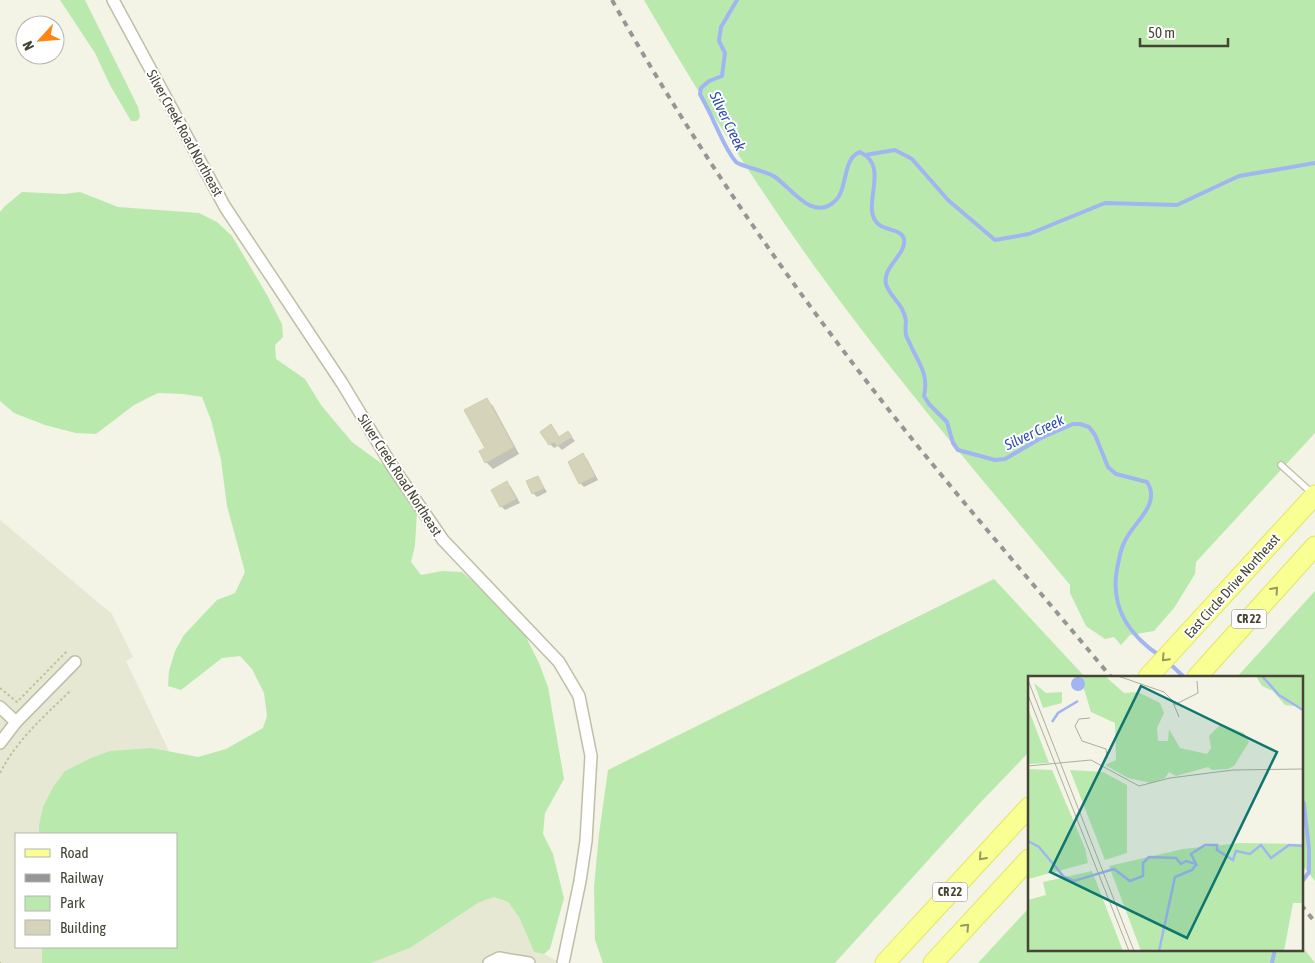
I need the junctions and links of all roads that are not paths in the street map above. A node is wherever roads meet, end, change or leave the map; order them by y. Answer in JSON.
{"nodes":[{"id":1,"x":113,"y":0,"type":"edge"},
{"id":2,"x":1281,"y":465,"type":"dead end"},
{"id":3,"x":1315,"y":495,"type":"edge"},
{"id":4,"x":1315,"y":546,"type":"edge"},
{"id":5,"x":75,"y":662,"type":"dead end"},
{"id":6,"x":1202,"y":671,"type":"edge"},
{"id":7,"x":1149,"y":676,"type":"edge"},
{"id":8,"x":0,"y":707,"type":"edge"},
{"id":9,"x":16,"y":722,"type":"junction"},
{"id":10,"x":0,"y":743,"type":"edge"},
{"id":11,"x":1028,"y":808,"type":"edge"},
{"id":12,"x":1028,"y":860,"type":"edge"},
{"id":13,"x":489,"y":963,"type":"edge"},
{"id":14,"x":529,"y":963,"type":"edge"},
{"id":15,"x":563,"y":963,"type":"edge"},
{"id":16,"x":886,"y":963,"type":"edge"},
{"id":17,"x":933,"y":963,"type":"edge"}],
"edges":[{"from":1,"to":15,"type":"street","name":"Silver Creek Road Northeast"},
{"from":2,"to":3,"type":"lane"},
{"from":3,"to":7,"type":"main road","name":"East Circle Drive Northeast","number":"CR 22","one_way":true},
{"from":6,"to":4,"type":"main road","number":"CR 22","one_way":true},
{"from":5,"to":9,"type":"street"},
{"from":8,"to":9,"type":"street"},
{"from":9,"to":10,"type":"street"},
{"from":11,"to":16,"type":"main road","number":"CR 22","one_way":true},
{"from":17,"to":12,"type":"main road","number":"CR 22","one_way":true},
{"from":13,"to":14,"type":"street"}]}
